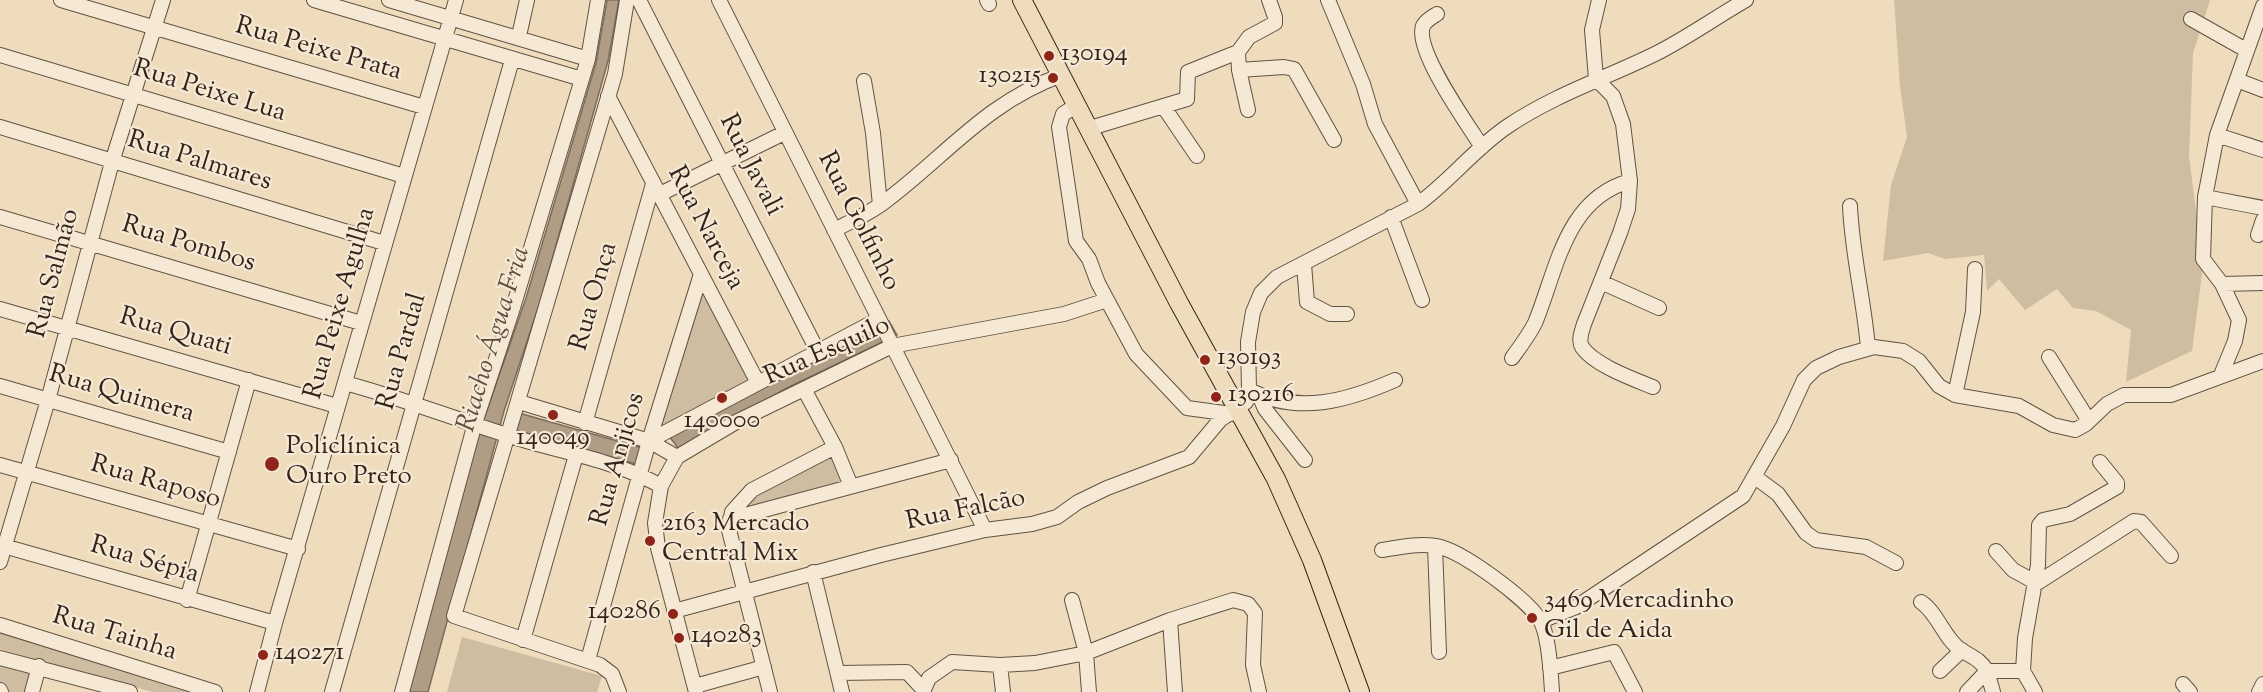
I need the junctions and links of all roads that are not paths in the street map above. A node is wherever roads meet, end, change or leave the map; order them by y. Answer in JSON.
{"nodes":[{"id":1,"x":61,"y":0,"type":"edge"},
{"id":2,"x":164,"y":0,"type":"edge"},
{"id":3,"x":314,"y":0,"type":"edge"},
{"id":4,"x":389,"y":0,"type":"edge"},
{"id":5,"x":456,"y":0,"type":"edge"},
{"id":6,"x":527,"y":0,"type":"edge"},
{"id":7,"x":598,"y":0,"type":"edge"},
{"id":8,"x":627,"y":0,"type":"edge"},
{"id":9,"x":639,"y":0,"type":"edge"},
{"id":10,"x":719,"y":0,"type":"edge"},
{"id":11,"x":1022,"y":0,"type":"edge"},
{"id":12,"x":1269,"y":0,"type":"edge"},
{"id":13,"x":1328,"y":0,"type":"edge"},
{"id":14,"x":1599,"y":0,"type":"edge"},
{"id":15,"x":1746,"y":0,"type":"edge"},
{"id":16,"x":2262,"y":9,"type":"edge"},
{"id":17,"x":1437,"y":14,"type":"dead end"},
{"id":18,"x":451,"y":18,"type":"junction"},
{"id":19,"x":2191,"y":19,"type":"dead end"},
{"id":20,"x":155,"y":28,"type":"junction"},
{"id":21,"x":519,"y":36,"type":"junction"},
{"id":22,"x":444,"y":40,"type":"junction"},
{"id":23,"x":2246,"y":50,"type":"junction"},
{"id":24,"x":1238,"y":52,"type":"junction"},
{"id":25,"x":0,"y":55,"type":"edge"},
{"id":26,"x":588,"y":59,"type":"junction"},
{"id":27,"x":512,"y":60,"type":"junction"},
{"id":28,"x":1239,"y":70,"type":"junction"},
{"id":29,"x":1062,"y":75,"type":"junction"},
{"id":30,"x":582,"y":79,"type":"junction"},
{"id":31,"x":1596,"y":79,"type":"junction"},
{"id":32,"x":2237,"y":80,"type":"junction"},
{"id":33,"x":864,"y":81,"type":"dead end"},
{"id":34,"x":2263,"y":90,"type":"edge"},
{"id":35,"x":134,"y":95,"type":"junction"},
{"id":36,"x":608,"y":96,"type":"junction"},
{"id":37,"x":1077,"y":105,"type":"junction"},
{"id":38,"x":1163,"y":106,"type":"junction"},
{"id":39,"x":424,"y":107,"type":"junction"},
{"id":40,"x":1248,"y":110,"type":"dead end"},
{"id":41,"x":0,"y":127,"type":"edge"},
{"id":42,"x":1088,"y":129,"type":"junction"},
{"id":43,"x":784,"y":133,"type":"junction"},
{"id":44,"x":2217,"y":135,"type":"junction"},
{"id":45,"x":1334,"y":140,"type":"dead end"},
{"id":46,"x":1482,"y":147,"type":"junction"},
{"id":47,"x":2263,"y":150,"type":"edge"},
{"id":48,"x":1197,"y":156,"type":"dead end"},
{"id":49,"x":112,"y":162,"type":"junction"},
{"id":50,"x":721,"y":165,"type":"junction"},
{"id":51,"x":404,"y":176,"type":"junction"},
{"id":52,"x":1630,"y":181,"type":"junction"},
{"id":53,"x":656,"y":189,"type":"junction"},
{"id":54,"x":2205,"y":197,"type":"junction"},
{"id":55,"x":1418,"y":204,"type":"junction"},
{"id":56,"x":880,"y":205,"type":"junction"},
{"id":57,"x":1850,"y":206,"type":"dead end"},
{"id":58,"x":2263,"y":208,"type":"edge"},
{"id":59,"x":0,"y":217,"type":"edge"},
{"id":60,"x":1391,"y":217,"type":"junction"},
{"id":61,"x":2263,"y":220,"type":"edge"},
{"id":62,"x":834,"y":230,"type":"junction"},
{"id":63,"x":2258,"y":235,"type":"dead end"},
{"id":64,"x":89,"y":242,"type":"junction"},
{"id":65,"x":384,"y":243,"type":"junction"},
{"id":66,"x":1304,"y":264,"type":"junction"},
{"id":67,"x":1975,"y":269,"type":"dead end"},
{"id":68,"x":700,"y":274,"type":"junction"},
{"id":69,"x":1601,"y":282,"type":"junction"},
{"id":70,"x":2263,"y":283,"type":"edge"},
{"id":71,"x":2222,"y":284,"type":"junction"},
{"id":72,"x":1107,"y":300,"type":"junction"},
{"id":73,"x":1422,"y":300,"type":"dead end"},
{"id":74,"x":1659,"y":308,"type":"dead end"},
{"id":75,"x":0,"y":309,"type":"edge"},
{"id":76,"x":1347,"y":314,"type":"dead end"},
{"id":77,"x":880,"y":321,"type":"junction"},
{"id":78,"x":361,"y":323,"type":"junction"},
{"id":79,"x":66,"y":329,"type":"junction"},
{"id":80,"x":892,"y":345,"type":"junction"},
{"id":81,"x":1868,"y":348,"type":"junction"},
{"id":82,"x":818,"y":352,"type":"junction"},
{"id":83,"x":2049,"y":357,"type":"dead end"},
{"id":84,"x":1512,"y":358,"type":"dead end"},
{"id":85,"x":2263,"y":361,"type":"edge"},
{"id":86,"x":2221,"y":375,"type":"junction"},
{"id":87,"x":249,"y":380,"type":"junction"},
{"id":88,"x":1395,"y":380,"type":"dead end"},
{"id":89,"x":345,"y":383,"type":"junction"},
{"id":90,"x":758,"y":383,"type":"junction"},
{"id":91,"x":0,"y":386,"type":"edge"},
{"id":92,"x":1653,"y":387,"type":"dead end"},
{"id":93,"x":804,"y":389,"type":"junction"},
{"id":94,"x":1254,"y":393,"type":"junction"},
{"id":95,"x":1955,"y":395,"type":"junction"},
{"id":96,"x":48,"y":400,"type":"junction"},
{"id":97,"x":414,"y":404,"type":"junction"},
{"id":98,"x":338,"y":406,"type":"junction"},
{"id":99,"x":517,"y":406,"type":"junction"},
{"id":100,"x":1235,"y":411,"type":"junction"},
{"id":101,"x":2089,"y":421,"type":"junction"},
{"id":102,"x":585,"y":423,"type":"junction"},
{"id":103,"x":477,"y":424,"type":"junction"},
{"id":104,"x":508,"y":435,"type":"junction"},
{"id":105,"x":649,"y":441,"type":"junction"},
{"id":106,"x":835,"y":447,"type":"junction"},
{"id":107,"x":229,"y":452,"type":"junction"},
{"id":108,"x":576,"y":455,"type":"junction"},
{"id":109,"x":677,"y":457,"type":"junction"},
{"id":110,"x":951,"y":459,"type":"junction"},
{"id":111,"x":1305,"y":460,"type":"dead end"},
{"id":112,"x":2100,"y":462,"type":"dead end"},
{"id":113,"x":0,"y":465,"type":"edge"},
{"id":114,"x":26,"y":472,"type":"junction"},
{"id":115,"x":641,"y":475,"type":"junction"},
{"id":116,"x":1755,"y":477,"type":"junction"},
{"id":117,"x":661,"y":486,"type":"junction"},
{"id":118,"x":851,"y":486,"type":"junction"},
{"id":119,"x":730,"y":519,"type":"junction"},
{"id":120,"x":209,"y":524,"type":"junction"},
{"id":121,"x":985,"y":530,"type":"junction"},
{"id":122,"x":3,"y":546,"type":"edge"},
{"id":123,"x":1435,"y":546,"type":"junction"},
{"id":124,"x":298,"y":549,"type":"junction"},
{"id":125,"x":1382,"y":550,"type":"dead end"},
{"id":126,"x":1996,"y":551,"type":"dead end"},
{"id":127,"x":2171,"y":556,"type":"dead end"},
{"id":128,"x":0,"y":562,"type":"edge"},
{"id":129,"x":1896,"y":563,"type":"dead end"},
{"id":130,"x":813,"y":572,"type":"junction"},
{"id":131,"x":2034,"y":584,"type":"junction"},
{"id":132,"x":743,"y":590,"type":"junction"},
{"id":133,"x":187,"y":600,"type":"junction"},
{"id":134,"x":1072,"y":600,"type":"dead end"},
{"id":135,"x":1921,"y":602,"type":"dead end"},
{"id":136,"x":674,"y":611,"type":"junction"},
{"id":137,"x":1170,"y":620,"type":"junction"},
{"id":138,"x":1541,"y":621,"type":"junction"},
{"id":139,"x":274,"y":623,"type":"junction"},
{"id":140,"x":0,"y":625,"type":"edge"},
{"id":141,"x":522,"y":640,"type":"junction"},
{"id":142,"x":1962,"y":651,"type":"junction"},
{"id":143,"x":1439,"y":652,"type":"dead end"},
{"id":144,"x":1086,"y":653,"type":"junction"},
{"id":145,"x":0,"y":658,"type":"edge"},
{"id":146,"x":588,"y":660,"type":"junction"},
{"id":147,"x":1000,"y":665,"type":"junction"},
{"id":148,"x":39,"y":666,"type":"junction"},
{"id":149,"x":764,"y":667,"type":"junction"},
{"id":150,"x":1550,"y":668,"type":"junction"},
{"id":151,"x":1940,"y":671,"type":"dead end"},
{"id":152,"x":1987,"y":671,"type":"junction"},
{"id":153,"x":2023,"y":671,"type":"junction"},
{"id":154,"x":838,"y":673,"type":"junction"},
{"id":155,"x":2263,"y":684,"type":"edge"},
{"id":156,"x":110,"y":689,"type":"edge"},
{"id":157,"x":696,"y":689,"type":"edge"},
{"id":158,"x":923,"y":690,"type":"edge"},
{"id":159,"x":32,"y":692,"type":"edge"},
{"id":160,"x":130,"y":692,"type":"edge"},
{"id":161,"x":215,"y":692,"type":"edge"},
{"id":162,"x":257,"y":692,"type":"edge"},
{"id":163,"x":332,"y":692,"type":"edge"},
{"id":164,"x":402,"y":692,"type":"edge"},
{"id":165,"x":619,"y":692,"type":"edge"},
{"id":166,"x":770,"y":692,"type":"edge"},
{"id":167,"x":842,"y":692,"type":"edge"},
{"id":168,"x":1003,"y":692,"type":"edge"},
{"id":169,"x":1089,"y":692,"type":"edge"},
{"id":170,"x":1175,"y":692,"type":"edge"},
{"id":171,"x":1259,"y":692,"type":"edge"},
{"id":172,"x":1360,"y":692,"type":"edge"},
{"id":173,"x":1552,"y":692,"type":"edge"},
{"id":174,"x":1635,"y":692,"type":"edge"},
{"id":175,"x":1967,"y":692,"type":"edge"},
{"id":176,"x":1993,"y":692,"type":"edge"},
{"id":177,"x":2035,"y":692,"type":"edge"},
{"id":178,"x":2259,"y":692,"type":"edge"}],
"edges":[{"from":1,"to":20,"type":"street","name":"Rua Peixe Prata"},
{"from":2,"to":20,"type":"street","name":"Rua Salmão"},
{"from":3,"to":22,"type":"street"},
{"from":4,"to":18,"type":"street"},
{"from":5,"to":18,"type":"street","name":"Rua Peixe Agulha"},
{"from":6,"to":21,"type":"street"},
{"from":7,"to":26,"type":"street"},
{"from":8,"to":36,"type":"street"},
{"from":9,"to":50,"type":"street","name":"Rua Javali"},
{"from":10,"to":43,"type":"street","name":"Rua Golfinho"},
{"from":11,"to":29,"type":"main road"},
{"from":12,"to":24,"type":"street"},
{"from":13,"to":55,"type":"street"},
{"from":14,"to":31,"type":"street"},
{"from":15,"to":31,"type":"street"},
{"from":16,"to":23,"type":"street"},
{"from":17,"to":46,"type":"street"},
{"from":18,"to":21,"type":"street"},
{"from":18,"to":22,"type":"street","name":"Rua Peixe Agulha"},
{"from":19,"to":23,"type":"street"},
{"from":20,"to":35,"type":"street","name":"Rua Salmão"},
{"from":20,"to":39,"type":"street","name":"Rua Peixe Prata"},
{"from":21,"to":26,"type":"street"},
{"from":22,"to":27,"type":"street"},
{"from":22,"to":39,"type":"street","name":"Rua Peixe Agulha"},
{"from":23,"to":32,"type":"street"},
{"from":24,"to":28,"type":"street"},
{"from":24,"to":38,"type":"street"},
{"from":25,"to":35,"type":"street","name":"Rua Peixe Lua"},
{"from":26,"to":30,"type":"street"},
{"from":27,"to":30,"type":"street"},
{"from":27,"to":97,"type":"street","name":"Rua Pardal"},
{"from":28,"to":40,"type":"street"},
{"from":28,"to":45,"type":"street"},
{"from":29,"to":37,"type":"main road"},
{"from":29,"to":56,"type":"street"},
{"from":30,"to":103,"type":"street"},
{"from":31,"to":46,"type":"street"},
{"from":31,"to":52,"type":"street"},
{"from":32,"to":34,"type":"street"},
{"from":32,"to":44,"type":"street"},
{"from":33,"to":56,"type":"street"},
{"from":35,"to":49,"type":"street","name":"Rua Salmão"},
{"from":35,"to":51,"type":"street","name":"Rua Peixe Lua"},
{"from":36,"to":53,"type":"street","name":"Rua Narceja"},
{"from":36,"to":99,"type":"street"},
{"from":37,"to":42,"type":"main road"},
{"from":37,"to":72,"type":"street"},
{"from":38,"to":42,"type":"street"},
{"from":38,"to":48,"type":"street"},
{"from":39,"to":51,"type":"street","name":"Rua Peixe Agulha"},
{"from":41,"to":49,"type":"street","name":"Rua Palmares"},
{"from":42,"to":100,"type":"main road"},
{"from":43,"to":50,"type":"street"},
{"from":43,"to":62,"type":"street","name":"Rua Golfinho"},
{"from":44,"to":47,"type":"street"},
{"from":44,"to":54,"type":"street"},
{"from":46,"to":55,"type":"street"},
{"from":49,"to":64,"type":"street","name":"Rua Salmão"},
{"from":49,"to":65,"type":"street","name":"Rua Palmares"},
{"from":50,"to":53,"type":"street"},
{"from":50,"to":82,"type":"street","name":"Rua Javali"},
{"from":51,"to":65,"type":"street","name":"Rua Peixe Agulha"},
{"from":52,"to":69,"type":"street"},
{"from":52,"to":84,"type":"street"},
{"from":53,"to":68,"type":"street","name":"Rua Narceja"},
{"from":53,"to":102,"type":"street","name":"Rua Onça"},
{"from":54,"to":58,"type":"street"},
{"from":54,"to":71,"type":"street"},
{"from":55,"to":60,"type":"street"},
{"from":56,"to":62,"type":"street"},
{"from":57,"to":81,"type":"street"},
{"from":59,"to":64,"type":"street","name":"Rua Pombos"},
{"from":60,"to":66,"type":"street"},
{"from":60,"to":73,"type":"street"},
{"from":61,"to":63,"type":"street"},
{"from":62,"to":77,"type":"street","name":"Rua Golfinho"},
{"from":64,"to":78,"type":"street","name":"Rua Pombos"},
{"from":64,"to":79,"type":"street","name":"Rua Salmão"},
{"from":65,"to":78,"type":"street","name":"Rua Peixe Agulha"},
{"from":66,"to":76,"type":"street"},
{"from":66,"to":94,"type":"street"},
{"from":67,"to":95,"type":"street"},
{"from":68,"to":90,"type":"street","name":"Rua Narceja"},
{"from":68,"to":105,"type":"street","name":"Rua Anjicos"},
{"from":69,"to":74,"type":"street"},
{"from":69,"to":92,"type":"street"},
{"from":70,"to":71,"type":"street"},
{"from":71,"to":86,"type":"street"},
{"from":72,"to":80,"type":"street","name":"Rua Esquilo"},
{"from":72,"to":100,"type":"street"},
{"from":75,"to":79,"type":"street","name":"Rua Quati"},
{"from":77,"to":80,"type":"street","name":"Rua Golfinho"},
{"from":77,"to":82,"type":"street","name":"Rua Esquilo"},
{"from":78,"to":89,"type":"street","name":"Rua Peixe Agulha"},
{"from":79,"to":87,"type":"street","name":"Rua Quati"},
{"from":79,"to":96,"type":"street","name":"Rua Salmão"},
{"from":80,"to":93,"type":"street","name":"Rua Esquilo"},
{"from":80,"to":110,"type":"street","name":"Rua Golfinho"},
{"from":81,"to":95,"type":"street"},
{"from":81,"to":116,"type":"street"},
{"from":82,"to":90,"type":"street","name":"Rua Esquilo"},
{"from":83,"to":101,"type":"street"},
{"from":85,"to":86,"type":"street"},
{"from":86,"to":101,"type":"street"},
{"from":87,"to":98,"type":"street","name":"Rua Quati"},
{"from":87,"to":107,"type":"street"},
{"from":88,"to":94,"type":"street"},
{"from":89,"to":97,"type":"street"},
{"from":89,"to":98,"type":"street","name":"Rua Peixe Agulha"},
{"from":90,"to":105,"type":"street","name":"Rua Esquilo"},
{"from":91,"to":96,"type":"street","name":"Rua Quimera"},
{"from":93,"to":106,"type":"street"},
{"from":93,"to":109,"type":"street","name":"Rua Esquilo"},
{"from":94,"to":100,"type":"street"},
{"from":94,"to":111,"type":"street"},
{"from":95,"to":101,"type":"street"},
{"from":96,"to":107,"type":"street","name":"Rua Quimera"},
{"from":96,"to":114,"type":"street","name":"Rua Salmão"},
{"from":97,"to":103,"type":"street"},
{"from":97,"to":163,"type":"street","name":"Rua Pardal"},
{"from":98,"to":124,"type":"street","name":"Rua Peixe Agulha"},
{"from":99,"to":102,"type":"street"},
{"from":99,"to":104,"type":"street"},
{"from":100,"to":121,"type":"street","name":"Rua Falcão"},
{"from":100,"to":172,"type":"main road"},
{"from":102,"to":105,"type":"street"},
{"from":103,"to":104,"type":"street"},
{"from":103,"to":164,"type":"street"},
{"from":104,"to":108,"type":"street"},
{"from":104,"to":141,"type":"street"},
{"from":105,"to":109,"type":"street"},
{"from":105,"to":115,"type":"street","name":"Rua Anjicos"},
{"from":106,"to":118,"type":"street"},
{"from":106,"to":119,"type":"street"},
{"from":107,"to":120,"type":"street"},
{"from":108,"to":115,"type":"street"},
{"from":108,"to":141,"type":"street"},
{"from":109,"to":117,"type":"street"},
{"from":110,"to":118,"type":"street"},
{"from":110,"to":121,"type":"street","name":"Rua Golfinho"},
{"from":112,"to":131,"type":"street"},
{"from":113,"to":114,"type":"street","name":"Rua Raposo"},
{"from":114,"to":120,"type":"street","name":"Rua Raposo"},
{"from":114,"to":122,"type":"street","name":"Rua Salmão"},
{"from":115,"to":117,"type":"street"},
{"from":115,"to":146,"type":"street","name":"Rua Anjicos"},
{"from":116,"to":129,"type":"street"},
{"from":116,"to":138,"type":"street"},
{"from":117,"to":136,"type":"street"},
{"from":118,"to":119,"type":"street"},
{"from":119,"to":132,"type":"street"},
{"from":120,"to":124,"type":"street","name":"Rua Raposo"},
{"from":120,"to":133,"type":"street"},
{"from":121,"to":130,"type":"street","name":"Rua Falcão"},
{"from":122,"to":128,"type":"street","name":"Rua Salmão"},
{"from":122,"to":133,"type":"street","name":"Rua Sépia"},
{"from":123,"to":125,"type":"street"},
{"from":123,"to":138,"type":"street"},
{"from":123,"to":143,"type":"street"},
{"from":124,"to":139,"type":"street","name":"Rua Peixe Agulha"},
{"from":126,"to":131,"type":"street"},
{"from":127,"to":131,"type":"street"},
{"from":130,"to":132,"type":"street","name":"Rua Falcão"},
{"from":130,"to":154,"type":"street"},
{"from":131,"to":153,"type":"street"},
{"from":132,"to":136,"type":"street","name":"Rua Falcão"},
{"from":132,"to":149,"type":"street"},
{"from":133,"to":139,"type":"street","name":"Rua Sépia"},
{"from":134,"to":144,"type":"street"},
{"from":135,"to":142,"type":"street"},
{"from":136,"to":157,"type":"street"},
{"from":137,"to":144,"type":"street"},
{"from":137,"to":170,"type":"street"},
{"from":137,"to":171,"type":"street"},
{"from":138,"to":150,"type":"street"},
{"from":139,"to":162,"type":"street","name":"Rua Peixe Agulha"},
{"from":140,"to":161,"type":"street","name":"Rua Tainha"},
{"from":141,"to":146,"type":"street"},
{"from":142,"to":151,"type":"street"},
{"from":142,"to":152,"type":"street"},
{"from":144,"to":147,"type":"street"},
{"from":144,"to":169,"type":"street"},
{"from":145,"to":148,"type":"street","name":"Rua Tainha"},
{"from":146,"to":165,"type":"street"},
{"from":147,"to":158,"type":"street"},
{"from":147,"to":168,"type":"street"},
{"from":148,"to":156,"type":"street","name":"Rua Tainha"},
{"from":148,"to":159,"type":"street"},
{"from":149,"to":157,"type":"street"},
{"from":149,"to":166,"type":"street"},
{"from":150,"to":173,"type":"street"},
{"from":150,"to":174,"type":"street"},
{"from":152,"to":153,"type":"street"},
{"from":152,"to":175,"type":"street"},
{"from":152,"to":176,"type":"street"},
{"from":153,"to":177,"type":"street"},
{"from":154,"to":158,"type":"street"},
{"from":154,"to":167,"type":"street"},
{"from":155,"to":178,"type":"street"},
{"from":156,"to":160,"type":"street","name":"Rua Tainha"}]}
